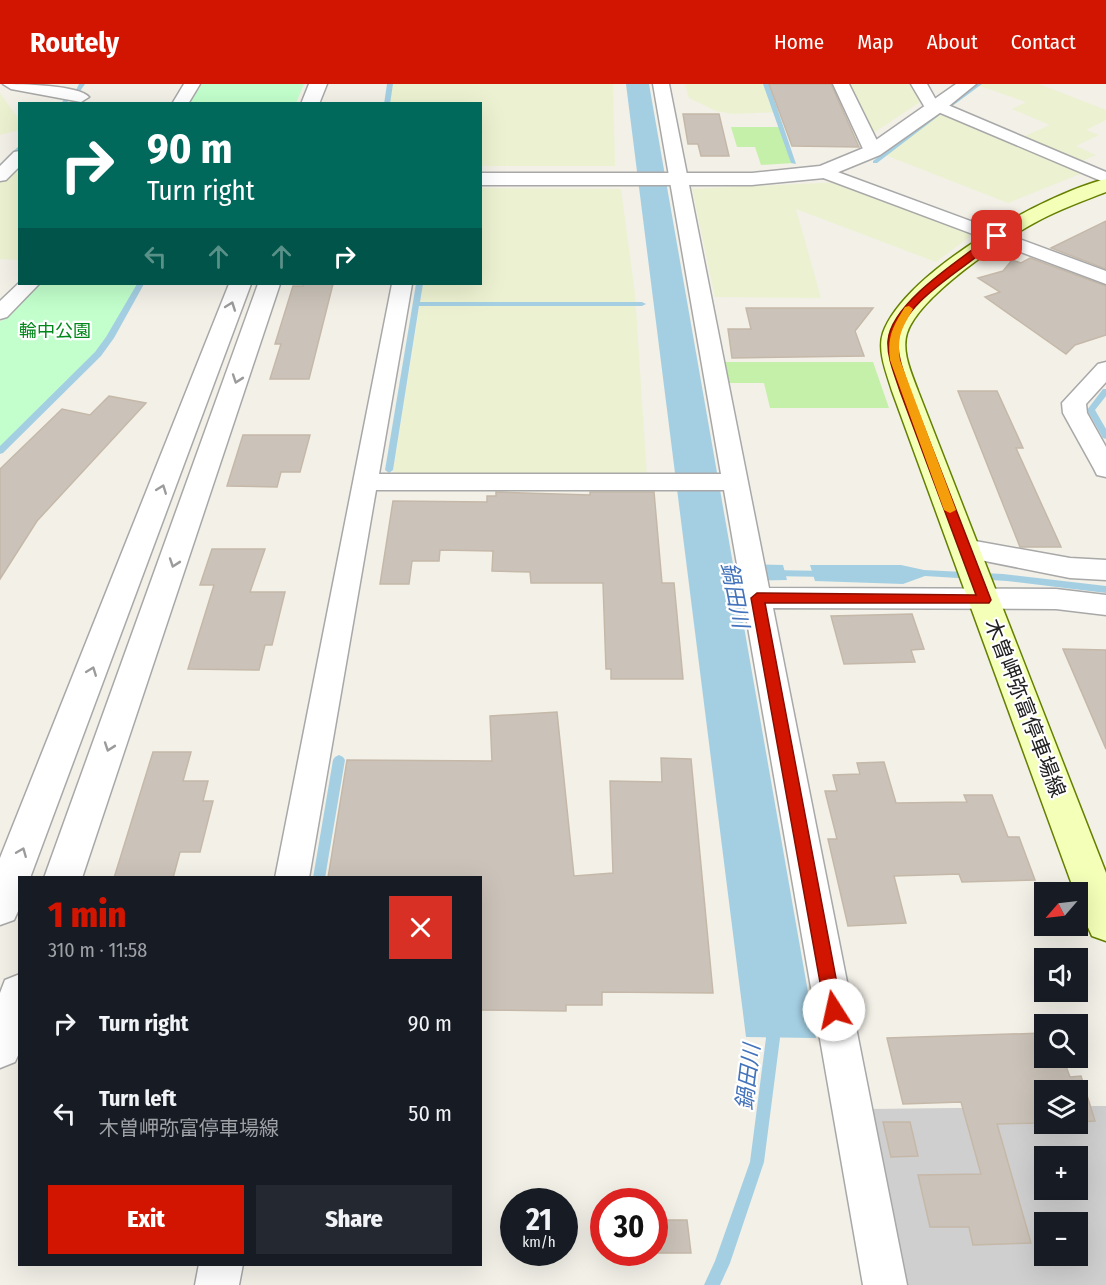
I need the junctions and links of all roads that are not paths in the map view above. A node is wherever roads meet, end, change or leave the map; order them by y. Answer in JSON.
{"nodes":[{"id":1,"x":11,"y":84,"type":"edge"},
{"id":2,"x":192,"y":84,"type":"edge"},
{"id":3,"x":318,"y":84,"type":"edge"},
{"id":4,"x":661,"y":84,"type":"edge"},
{"id":5,"x":841,"y":84,"type":"edge"},
{"id":6,"x":919,"y":84,"type":"edge"},
{"id":7,"x":967,"y":84,"type":"edge"},
{"id":8,"x":0,"y":86,"type":"edge"},
{"id":9,"x":82,"y":95,"type":"edge"},
{"id":10,"x":181,"y":102,"type":"edge"},
{"id":11,"x":311,"y":102,"type":"edge"},
{"id":12,"x":938,"y":106,"type":"junction"},
{"id":13,"x":873,"y":151,"type":"junction"},
{"id":14,"x":18,"y":158,"type":"edge"},
{"id":15,"x":824,"y":172,"type":"junction"},
{"id":16,"x":0,"y":176,"type":"edge"},
{"id":17,"x":1106,"y":178,"type":"edge"},
{"id":18,"x":482,"y":179,"type":"edge"},
{"id":19,"x":679,"y":179,"type":"junction"},
{"id":20,"x":1106,"y":185,"type":"edge"},
{"id":21,"x":997,"y":236,"type":"junction"},
{"id":22,"x":1106,"y":278,"type":"edge"},
{"id":23,"x":28,"y":285,"type":"edge"},
{"id":24,"x":240,"y":285,"type":"edge"},
{"id":25,"x":269,"y":285,"type":"edge"},
{"id":26,"x":402,"y":285,"type":"edge"},
{"id":27,"x":0,"y":313,"type":"edge"},
{"id":28,"x":1106,"y":369,"type":"edge"},
{"id":29,"x":1106,"y":469,"type":"edge"},
{"id":30,"x":365,"y":482,"type":"junction"},
{"id":31,"x":730,"y":482,"type":"junction"},
{"id":32,"x":1106,"y":570,"type":"edge"},
{"id":33,"x":975,"y":575,"type":"junction"},
{"id":34,"x":756,"y":592,"type":"junction"},
{"id":35,"x":1106,"y":605,"type":"edge"},
{"id":36,"x":64,"y":876,"type":"edge"},
{"id":37,"x":292,"y":876,"type":"edge"},
{"id":38,"x":0,"y":907,"type":"edge"},
{"id":39,"x":1106,"y":922,"type":"edge"},
{"id":40,"x":18,"y":999,"type":"edge"},
{"id":41,"x":0,"y":1047,"type":"edge"},
{"id":42,"x":221,"y":1266,"type":"edge"},
{"id":43,"x":217,"y":1285,"type":"edge"},
{"id":44,"x":885,"y":1285,"type":"edge"}],
"edges":[{"from":1,"to":8,"type":"street"},
{"from":1,"to":9,"type":"street"},
{"from":2,"to":10,"type":"street"},
{"from":3,"to":11,"type":"street"},
{"from":4,"to":19,"type":"street"},
{"from":5,"to":13,"type":"street"},
{"from":6,"to":12,"type":"street"},
{"from":7,"to":12,"type":"street"},
{"from":12,"to":13,"type":"street"},
{"from":12,"to":17,"type":"street"},
{"from":13,"to":15,"type":"street"},
{"from":14,"to":16,"type":"street"},
{"from":15,"to":19,"type":"street"},
{"from":15,"to":21,"type":"street"},
{"from":18,"to":19,"type":"street"},
{"from":19,"to":31,"type":"street"},
{"from":20,"to":21,"type":"main road","name":"木曽岬弥富停車場線"},
{"from":21,"to":22,"type":"street"},
{"from":21,"to":33,"type":"main road","name":"木曽岬弥富停車場線"},
{"from":23,"to":27,"type":"street"},
{"from":38,"to":24,"type":"street","one_way":true},
{"from":25,"to":36,"type":"street","one_way":true},
{"from":26,"to":30,"type":"street"},
{"from":28,"to":29,"type":"street"},
{"from":30,"to":31,"type":"street"},
{"from":30,"to":37,"type":"street"},
{"from":31,"to":34,"type":"street"},
{"from":32,"to":33,"type":"street"},
{"from":33,"to":34,"type":"street"},
{"from":33,"to":35,"type":"street"},
{"from":33,"to":39,"type":"main road","name":"木曽岬弥富停車場線"},
{"from":34,"to":44,"type":"street"},
{"from":40,"to":41,"type":"street"},
{"from":42,"to":43,"type":"street"}]}
